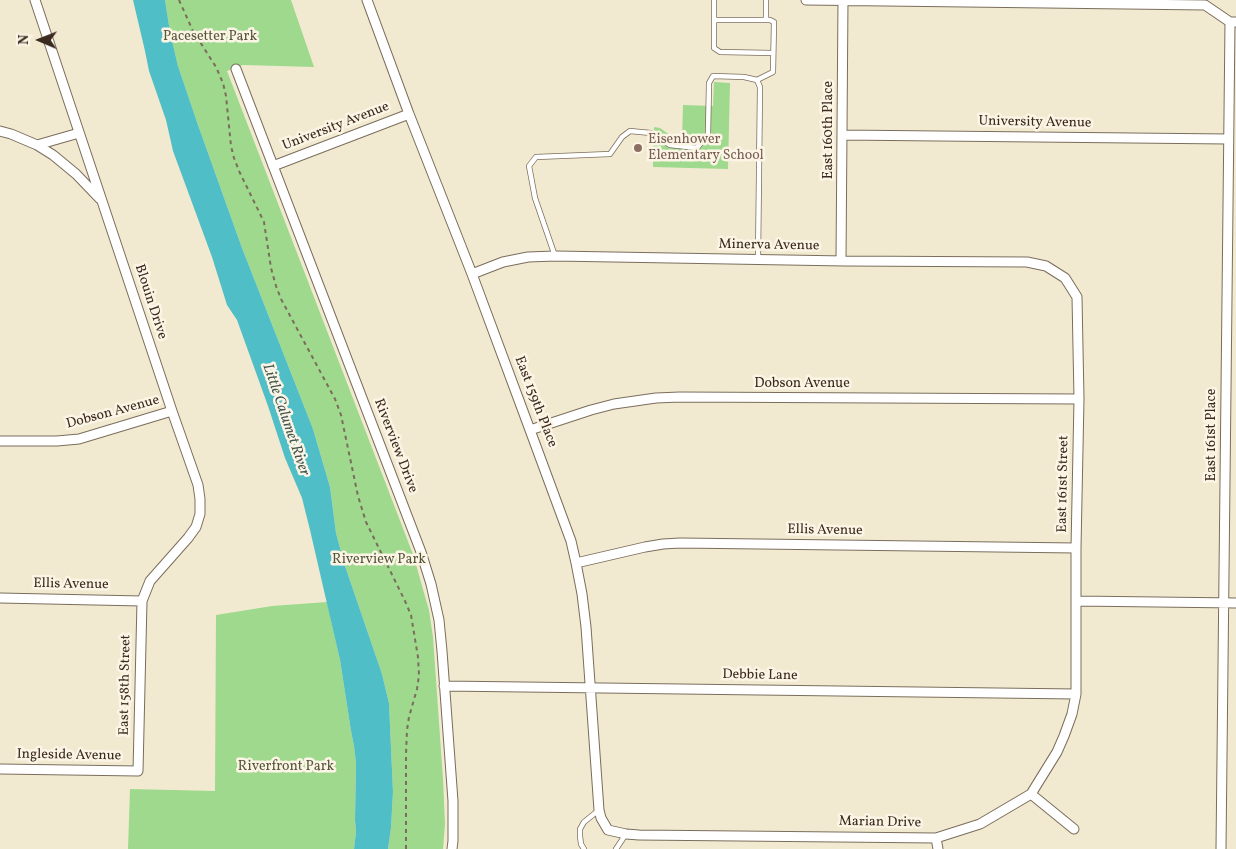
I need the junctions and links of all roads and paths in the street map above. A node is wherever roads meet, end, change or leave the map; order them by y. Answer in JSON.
{"nodes":[{"id":1,"x":34,"y":0,"type":"edge"},
{"id":2,"x":179,"y":0,"type":"edge"},
{"id":3,"x":366,"y":0,"type":"edge"},
{"id":4,"x":714,"y":0,"type":"edge"},
{"id":5,"x":766,"y":0,"type":"edge"},
{"id":6,"x":806,"y":0,"type":"edge"},
{"id":7,"x":843,"y":0,"type":"edge"},
{"id":8,"x":1162,"y":3,"type":"edge"},
{"id":9,"x":714,"y":20,"type":"junction"},
{"id":10,"x":766,"y":20,"type":"junction"},
{"id":11,"x":1233,"y":22,"type":"edge"},
{"id":12,"x":773,"y":53,"type":"junction"},
{"id":13,"x":236,"y":69,"type":"dead end"},
{"id":14,"x":757,"y":80,"type":"junction"},
{"id":15,"x":409,"y":114,"type":"junction"},
{"id":16,"x":0,"y":131,"type":"edge"},
{"id":17,"x":79,"y":133,"type":"junction"},
{"id":18,"x":842,"y":135,"type":"junction"},
{"id":19,"x":1228,"y":139,"type":"junction"},
{"id":20,"x":37,"y":145,"type":"junction"},
{"id":21,"x":273,"y":166,"type":"junction"},
{"id":22,"x":102,"y":200,"type":"junction"},
{"id":23,"x":555,"y":256,"type":"junction"},
{"id":24,"x":758,"y":259,"type":"junction"},
{"id":25,"x":841,"y":261,"type":"junction"},
{"id":26,"x":472,"y":274,"type":"junction"},
{"id":27,"x":1065,"y":278,"type":"joint"},
{"id":28,"x":1078,"y":399,"type":"junction"},
{"id":29,"x":172,"y":411,"type":"junction"},
{"id":30,"x":530,"y":430,"type":"junction"},
{"id":31,"x":0,"y":441,"type":"edge"},
{"id":32,"x":1076,"y":548,"type":"junction"},
{"id":33,"x":576,"y":563,"type":"junction"},
{"id":34,"x":0,"y":598,"type":"edge"},
{"id":35,"x":142,"y":600,"type":"junction"},
{"id":36,"x":1077,"y":601,"type":"junction"},
{"id":37,"x":1224,"y":603,"type":"junction"},
{"id":38,"x":1236,"y":603,"type":"edge"},
{"id":39,"x":444,"y":686,"type":"junction"},
{"id":40,"x":591,"y":688,"type":"junction"},
{"id":41,"x":1076,"y":694,"type":"junction"},
{"id":42,"x":0,"y":769,"type":"edge"},
{"id":43,"x":138,"y":771,"type":"joint"},
{"id":44,"x":1031,"y":794,"type":"junction"},
{"id":45,"x":599,"y":810,"type":"junction"},
{"id":46,"x":1074,"y":829,"type":"dead end"},
{"id":47,"x":608,"y":830,"type":"joint"},
{"id":48,"x":626,"y":834,"type":"junction"},
{"id":49,"x":936,"y":838,"type":"junction"},
{"id":50,"x":406,"y":849,"type":"edge"},
{"id":51,"x":452,"y":849,"type":"edge"},
{"id":52,"x":584,"y":849,"type":"edge"},
{"id":53,"x":616,"y":849,"type":"edge"},
{"id":54,"x":938,"y":849,"type":"edge"},
{"id":55,"x":1221,"y":849,"type":"edge"}],
"edges":[{"from":1,"to":17,"type":"street","name":"Blouin Drive"},
{"from":2,"to":50,"type":"path"},
{"from":3,"to":15,"type":"street","name":"East 159th Place"},
{"from":4,"to":9,"type":"lane"},
{"from":5,"to":10,"type":"lane"},
{"from":6,"to":7,"type":"street"},
{"from":7,"to":8,"type":"street"},
{"from":7,"to":18,"type":"street","name":"East 160th Place"},
{"from":8,"to":11,"type":"street"},
{"from":9,"to":10,"type":"lane"},
{"from":9,"to":12,"type":"lane"},
{"from":10,"to":12,"type":"lane"},
{"from":11,"to":19,"type":"street","name":"East 161st Place"},
{"from":12,"to":14,"type":"lane"},
{"from":13,"to":21,"type":"street","name":"Riverview Drive"},
{"from":14,"to":23,"type":"lane"},
{"from":14,"to":24,"type":"lane"},
{"from":15,"to":21,"type":"street","name":"University Avenue"},
{"from":15,"to":26,"type":"street","name":"East 159th Place"},
{"from":16,"to":20,"type":"street"},
{"from":17,"to":20,"type":"street"},
{"from":17,"to":22,"type":"street","name":"Blouin Drive"},
{"from":18,"to":19,"type":"street","name":"University Avenue"},
{"from":18,"to":25,"type":"street","name":"East 160th Place"},
{"from":19,"to":37,"type":"street","name":"East 161st Place"},
{"from":20,"to":22,"type":"street"},
{"from":21,"to":39,"type":"street","name":"Riverview Drive"},
{"from":22,"to":29,"type":"street","name":"Blouin Drive"},
{"from":23,"to":24,"type":"street","name":"Minerva Avenue"},
{"from":23,"to":26,"type":"street","name":"Minerva Avenue"},
{"from":24,"to":25,"type":"street","name":"Minerva Avenue"},
{"from":25,"to":27,"type":"street","name":"Minerva Avenue"},
{"from":26,"to":30,"type":"street","name":"East 159th Place"},
{"from":27,"to":28,"type":"street","name":"East 161st Street"},
{"from":28,"to":30,"type":"street","name":"Dobson Avenue"},
{"from":28,"to":32,"type":"street","name":"East 161st Street"},
{"from":29,"to":31,"type":"street","name":"Dobson Avenue"},
{"from":29,"to":35,"type":"street","name":"Blouin Drive"},
{"from":30,"to":33,"type":"street","name":"East 159th Place"},
{"from":32,"to":33,"type":"street","name":"Ellis Avenue"},
{"from":32,"to":36,"type":"street","name":"East 161st Street"},
{"from":33,"to":40,"type":"street","name":"East 159th Place"},
{"from":34,"to":35,"type":"street","name":"Ellis Avenue"},
{"from":35,"to":43,"type":"street","name":"East 158th Street"},
{"from":36,"to":37,"type":"street"},
{"from":36,"to":41,"type":"street","name":"East 161st Street"},
{"from":37,"to":38,"type":"street"},
{"from":37,"to":55,"type":"street","name":"East 161st Place"},
{"from":39,"to":40,"type":"street","name":"Debbie Lane"},
{"from":39,"to":51,"type":"street","name":"Riverview Drive"},
{"from":40,"to":41,"type":"street","name":"Debbie Lane"},
{"from":40,"to":45,"type":"street","name":"East 159th Place"},
{"from":41,"to":44,"type":"street","name":"Marian Drive"},
{"from":42,"to":43,"type":"street","name":"Ingleside Avenue"},
{"from":44,"to":46,"type":"street"},
{"from":44,"to":49,"type":"street","name":"Marian Drive"},
{"from":45,"to":47,"type":"street","name":"East 159th Place"},
{"from":45,"to":52,"type":"lane"},
{"from":47,"to":48,"type":"street","name":"Marian Drive"},
{"from":48,"to":49,"type":"street","name":"Marian Drive"},
{"from":48,"to":53,"type":"lane"},
{"from":49,"to":54,"type":"street"}]}
